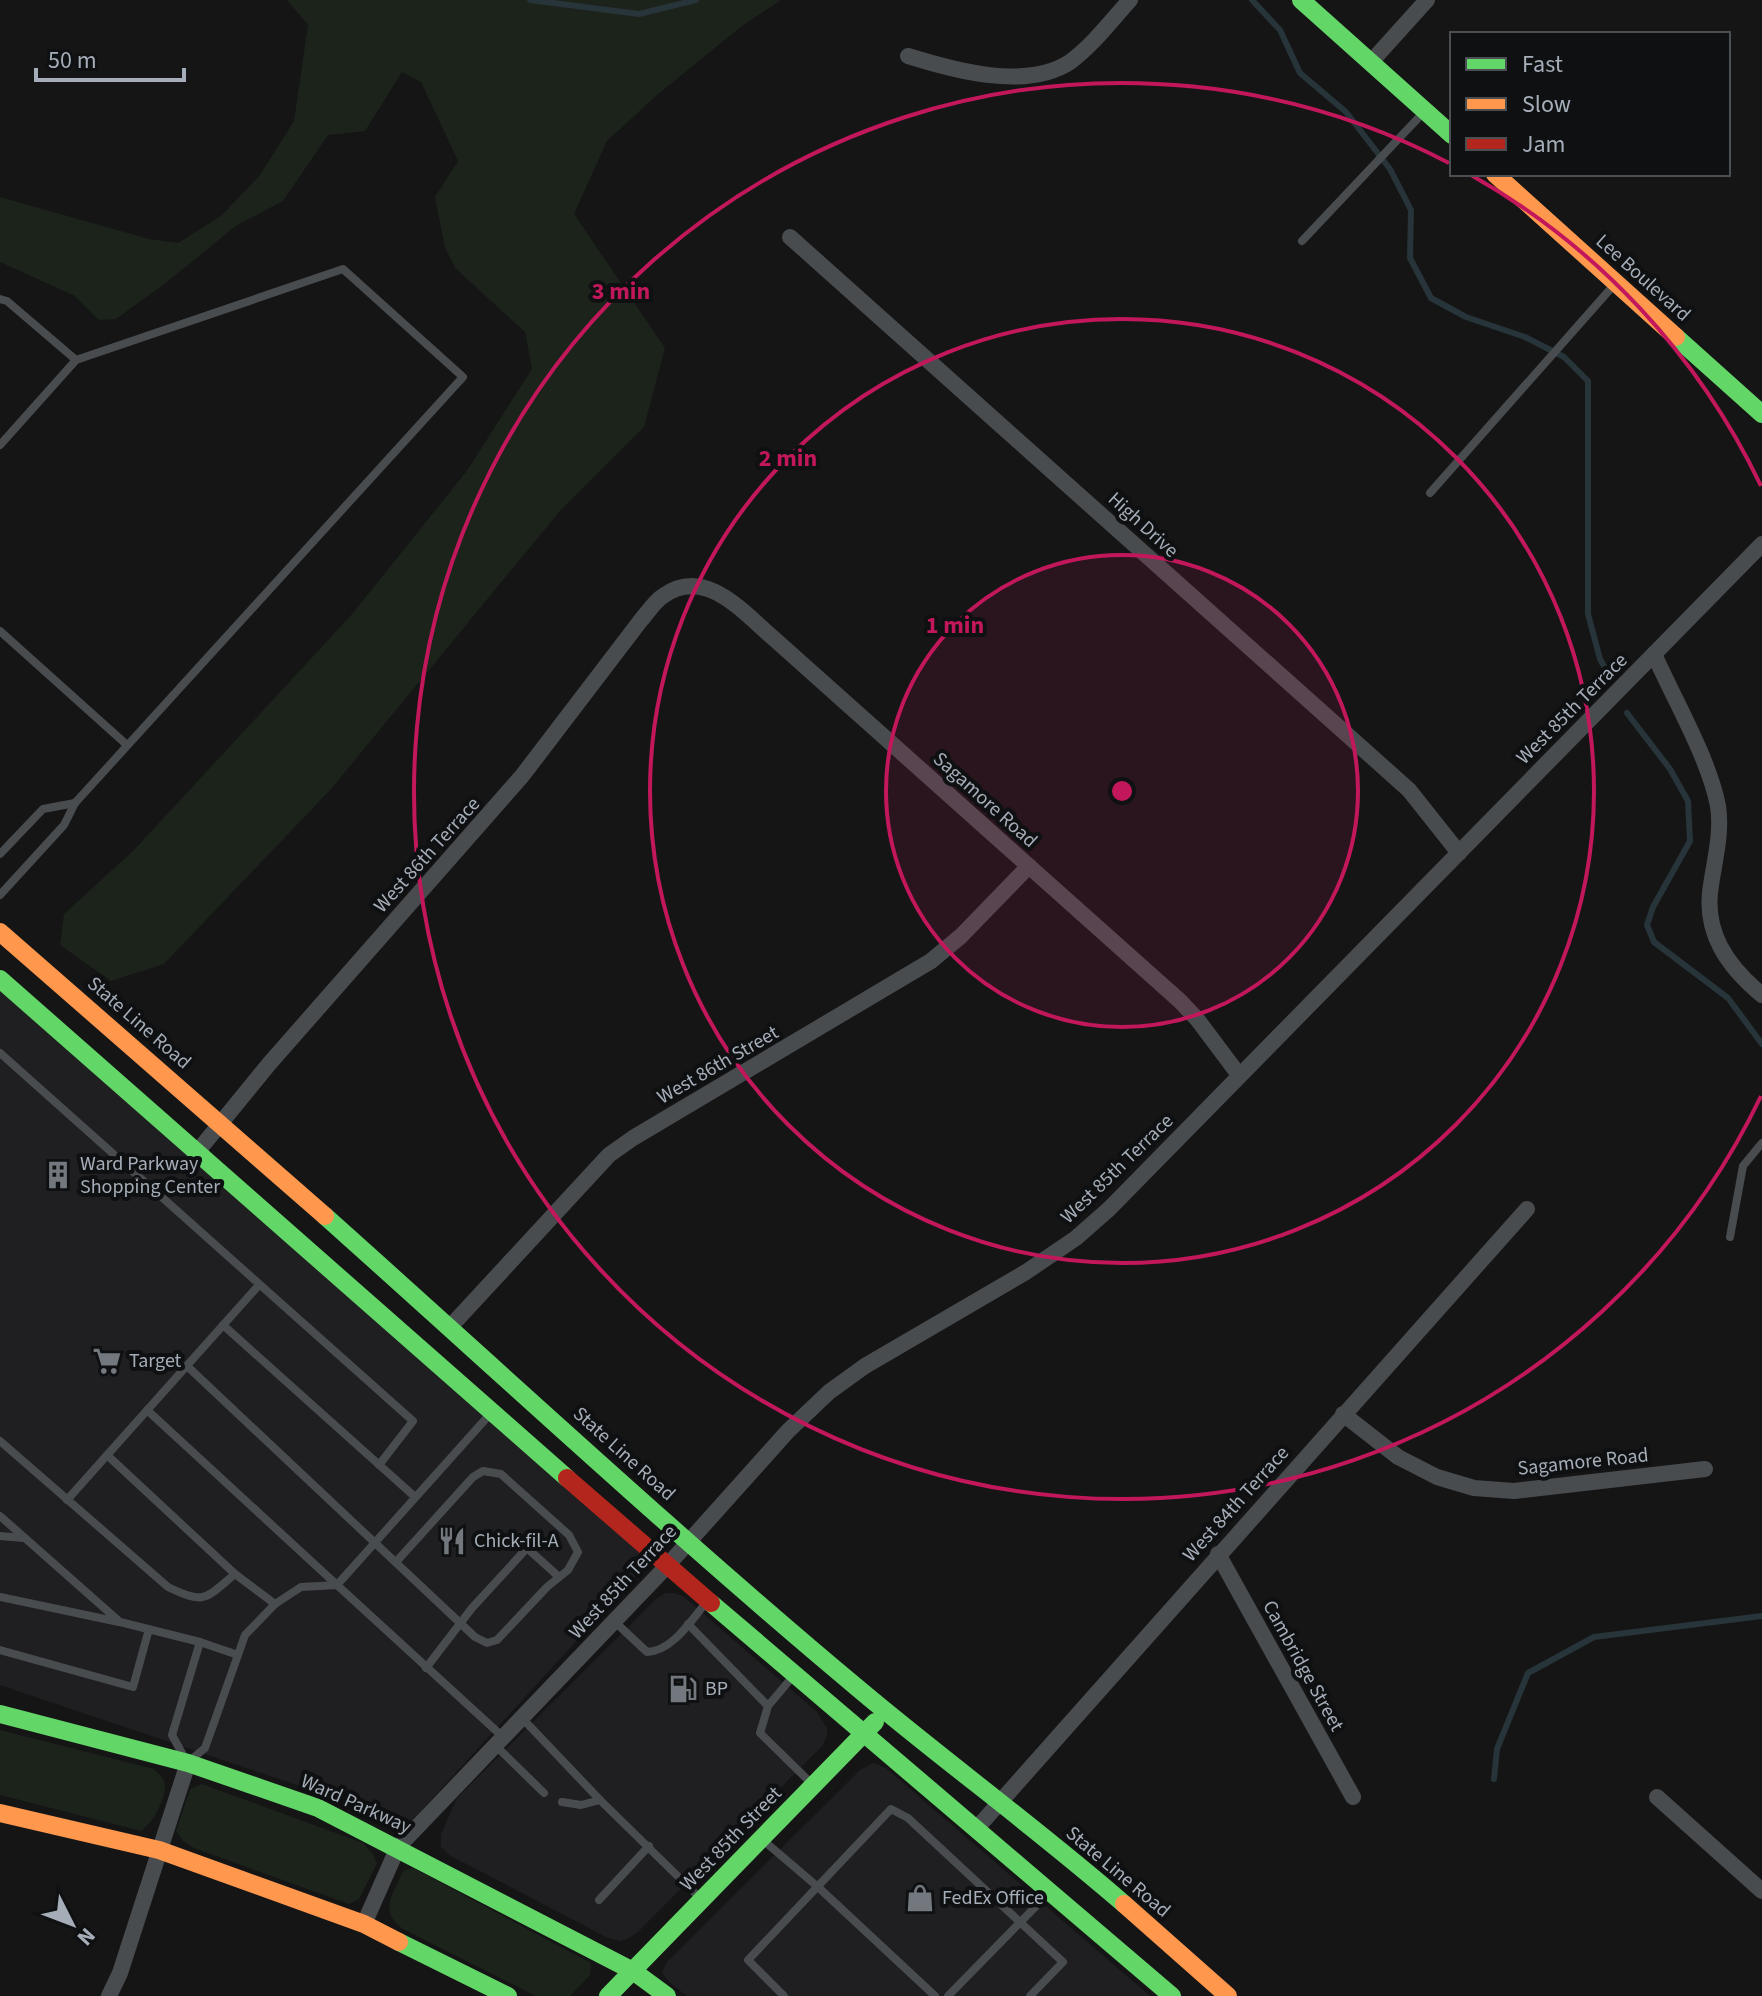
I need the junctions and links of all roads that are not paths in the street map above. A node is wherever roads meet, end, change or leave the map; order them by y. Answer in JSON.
{"nodes":[{"id":1,"x":1130,"y":0,"type":"edge"},
{"id":2,"x":1301,"y":0,"type":"edge"},
{"id":3,"x":1427,"y":0,"type":"edge"},
{"id":4,"x":908,"y":56,"type":"dead end"},
{"id":5,"x":1371,"y":62,"type":"junction"},
{"id":6,"x":1425,"y":111,"type":"junction"},
{"id":7,"x":1450,"y":133,"type":"edge"},
{"id":8,"x":1497,"y":176,"type":"edge"},
{"id":9,"x":790,"y":237,"type":"dead end"},
{"id":10,"x":1302,"y":241,"type":"dead end"},
{"id":11,"x":1616,"y":282,"type":"junction"},
{"id":12,"x":4,"y":300,"type":"edge"},
{"id":13,"x":0,"y":309,"type":"edge"},
{"id":14,"x":76,"y":360,"type":"junction"},
{"id":15,"x":1762,"y":414,"type":"edge"},
{"id":16,"x":0,"y":445,"type":"edge"},
{"id":17,"x":1430,"y":493,"type":"dead end"},
{"id":18,"x":1762,"y":544,"type":"edge"},
{"id":19,"x":682,"y":586,"type":"joint"},
{"id":20,"x":0,"y":631,"type":"edge"},
{"id":21,"x":1654,"y":654,"type":"junction"},
{"id":22,"x":127,"y":745,"type":"junction"},
{"id":23,"x":75,"y":803,"type":"junction"},
{"id":24,"x":1459,"y":853,"type":"junction"},
{"id":25,"x":0,"y":854,"type":"edge"},
{"id":26,"x":1029,"y":866,"type":"junction"},
{"id":27,"x":0,"y":895,"type":"edge"},
{"id":28,"x":0,"y":932,"type":"edge"},
{"id":29,"x":0,"y":979,"type":"edge"},
{"id":30,"x":1762,"y":995,"type":"edge"},
{"id":31,"x":0,"y":1053,"type":"edge"},
{"id":32,"x":1239,"y":1075,"type":"junction"},
{"id":33,"x":221,"y":1123,"type":"junction"},
{"id":34,"x":1762,"y":1143,"type":"edge"},
{"id":35,"x":198,"y":1151,"type":"junction"},
{"id":36,"x":1527,"y":1209,"type":"dead end"},
{"id":37,"x":1730,"y":1237,"type":"dead end"},
{"id":38,"x":259,"y":1285,"type":"junction"},
{"id":39,"x":223,"y":1325,"type":"junction"},
{"id":40,"x":450,"y":1327,"type":"junction"},
{"id":41,"x":187,"y":1366,"type":"junction"},
{"id":42,"x":147,"y":1410,"type":"junction"},
{"id":43,"x":491,"y":1412,"type":"junction"},
{"id":44,"x":1343,"y":1414,"type":"junction"},
{"id":45,"x":0,"y":1441,"type":"edge"},
{"id":46,"x":107,"y":1455,"type":"junction"},
{"id":47,"x":379,"y":1465,"type":"junction"},
{"id":48,"x":1705,"y":1469,"type":"dead end"},
{"id":49,"x":414,"y":1496,"type":"junction"},
{"id":50,"x":67,"y":1500,"type":"junction"},
{"id":51,"x":0,"y":1516,"type":"edge"},
{"id":52,"x":0,"y":1536,"type":"edge"},
{"id":53,"x":25,"y":1538,"type":"junction"},
{"id":54,"x":375,"y":1542,"type":"junction"},
{"id":55,"x":689,"y":1542,"type":"junction"},
{"id":56,"x":1218,"y":1554,"type":"junction"},
{"id":57,"x":396,"y":1562,"type":"junction"},
{"id":58,"x":667,"y":1566,"type":"junction"},
{"id":59,"x":235,"y":1574,"type":"junction"},
{"id":60,"x":559,"y":1577,"type":"junction"},
{"id":61,"x":337,"y":1585,"type":"junction"},
{"id":62,"x":0,"y":1597,"type":"edge"},
{"id":63,"x":708,"y":1601,"type":"junction"},
{"id":64,"x":275,"y":1604,"type":"junction"},
{"id":65,"x":614,"y":1621,"type":"junction"},
{"id":66,"x":120,"y":1622,"type":"junction"},
{"id":67,"x":462,"y":1623,"type":"junction"},
{"id":68,"x":688,"y":1624,"type":"junction"},
{"id":69,"x":149,"y":1629,"type":"junction"},
{"id":70,"x":200,"y":1642,"type":"junction"},
{"id":71,"x":0,"y":1650,"type":"edge"},
{"id":72,"x":238,"y":1655,"type":"junction"},
{"id":73,"x":426,"y":1668,"type":"junction"},
{"id":74,"x":794,"y":1674,"type":"junction"},
{"id":75,"x":768,"y":1706,"type":"junction"},
{"id":76,"x":885,"y":1712,"type":"junction"},
{"id":77,"x":0,"y":1714,"type":"edge"},
{"id":78,"x":522,"y":1718,"type":"junction"},
{"id":79,"x":865,"y":1732,"type":"junction"},
{"id":80,"x":500,"y":1742,"type":"junction"},
{"id":81,"x":188,"y":1763,"type":"junction"},
{"id":82,"x":814,"y":1786,"type":"junction"},
{"id":83,"x":546,"y":1789,"type":"dead end"},
{"id":84,"x":1353,"y":1797,"type":"dead end"},
{"id":85,"x":1657,"y":1797,"type":"dead end"},
{"id":86,"x":566,"y":1800,"type":"dead end"},
{"id":87,"x":600,"y":1800,"type":"junction"},
{"id":88,"x":999,"y":1803,"type":"junction"},
{"id":89,"x":0,"y":1813,"type":"edge"},
{"id":90,"x":977,"y":1828,"type":"junction"},
{"id":91,"x":762,"y":1840,"type":"junction"},
{"id":92,"x":649,"y":1846,"type":"junction"},
{"id":93,"x":398,"y":1847,"type":"junction"},
{"id":94,"x":159,"y":1850,"type":"junction"},
{"id":95,"x":818,"y":1887,"type":"junction"},
{"id":96,"x":1762,"y":1891,"type":"edge"},
{"id":97,"x":1051,"y":1892,"type":"junction"},
{"id":98,"x":599,"y":1900,"type":"dead end"},
{"id":99,"x":703,"y":1900,"type":"junction"},
{"id":100,"x":1022,"y":1922,"type":"junction"},
{"id":101,"x":364,"y":1924,"type":"junction"},
{"id":102,"x":633,"y":1971,"type":"junction"},
{"id":103,"x":109,"y":1996,"type":"edge"},
{"id":104,"x":508,"y":1996,"type":"edge"},
{"id":105,"x":608,"y":1996,"type":"edge"},
{"id":106,"x":667,"y":1996,"type":"edge"},
{"id":107,"x":784,"y":1996,"type":"edge"},
{"id":108,"x":935,"y":1996,"type":"edge"},
{"id":109,"x":948,"y":1996,"type":"edge"},
{"id":110,"x":1030,"y":1996,"type":"edge"},
{"id":111,"x":1172,"y":1996,"type":"edge"},
{"id":112,"x":1228,"y":1996,"type":"edge"}],
"edges":[{"from":1,"to":4,"type":"street"},
{"from":2,"to":5,"type":"main road"},
{"from":3,"to":5,"type":"street"},
{"from":5,"to":6,"type":"main road"},
{"from":6,"to":7,"type":"main road"},
{"from":6,"to":10,"type":"lane"},
{"from":8,"to":11,"type":"main road","name":"Lee Boulevard"},
{"from":9,"to":24,"type":"street","name":"High Drive"},
{"from":11,"to":15,"type":"main road","name":"Lee Boulevard"},
{"from":11,"to":17,"type":"lane"},
{"from":12,"to":13,"type":"lane"},
{"from":12,"to":14,"type":"lane"},
{"from":14,"to":16,"type":"lane"},
{"from":14,"to":22,"type":"lane"},
{"from":18,"to":21,"type":"street","name":"West 85th Terrace"},
{"from":19,"to":26,"type":"street","name":"Sagamore Road"},
{"from":19,"to":33,"type":"street","name":"West 86th Terrace"},
{"from":20,"to":22,"type":"lane"},
{"from":21,"to":24,"type":"street","name":"West 85th Terrace"},
{"from":21,"to":30,"type":"street"},
{"from":22,"to":23,"type":"lane"},
{"from":23,"to":25,"type":"lane"},
{"from":23,"to":27,"type":"lane"},
{"from":24,"to":32,"type":"street","name":"West 85th Terrace"},
{"from":26,"to":32,"type":"street","name":"Sagamore Road"},
{"from":26,"to":40,"type":"street","name":"West 86th Street"},
{"from":28,"to":33,"type":"main road","name":"State Line Road"},
{"from":29,"to":35,"type":"main road"},
{"from":31,"to":38,"type":"lane"},
{"from":32,"to":55,"type":"street","name":"West 85th Terrace"},
{"from":33,"to":35,"type":"street","name":"West 86th Terrace"},
{"from":33,"to":40,"type":"main road","name":"State Line Road"},
{"from":34,"to":37,"type":"lane"},
{"from":35,"to":43,"type":"main road"},
{"from":36,"to":44,"type":"street","name":"West 84th Terrace"},
{"from":38,"to":39,"type":"lane"},
{"from":38,"to":47,"type":"lane"},
{"from":39,"to":41,"type":"lane"},
{"from":39,"to":47,"type":"lane"},
{"from":40,"to":55,"type":"main road","name":"State Line Road"},
{"from":41,"to":42,"type":"lane"},
{"from":41,"to":54,"type":"lane"},
{"from":42,"to":46,"type":"lane"},
{"from":42,"to":61,"type":"lane"},
{"from":43,"to":49,"type":"lane"},
{"from":43,"to":58,"type":"main road"},
{"from":44,"to":48,"type":"street","name":"Sagamore Road"},
{"from":44,"to":56,"type":"street","name":"West 84th Terrace"},
{"from":45,"to":50,"type":"lane"},
{"from":46,"to":50,"type":"lane"},
{"from":46,"to":59,"type":"lane"},
{"from":47,"to":49,"type":"lane"},
{"from":49,"to":54,"type":"lane"},
{"from":50,"to":59,"type":"lane"},
{"from":51,"to":53,"type":"lane"},
{"from":52,"to":53,"type":"lane"},
{"from":53,"to":66,"type":"lane"},
{"from":54,"to":57,"type":"lane"},
{"from":54,"to":61,"type":"lane"},
{"from":55,"to":58,"type":"street","name":"West 85th Terrace"},
{"from":55,"to":76,"type":"main road","name":"State Line Road"},
{"from":56,"to":84,"type":"street","name":"Cambridge Street"},
{"from":56,"to":88,"type":"street","name":"West 84th Terrace"},
{"from":57,"to":60,"type":"lane"},
{"from":57,"to":67,"type":"lane"},
{"from":58,"to":63,"type":"main road"},
{"from":58,"to":65,"type":"street","name":"West 85th Terrace"},
{"from":59,"to":64,"type":"lane"},
{"from":60,"to":67,"type":"lane"},
{"from":60,"to":67,"type":"lane"},
{"from":61,"to":64,"type":"lane"},
{"from":61,"to":73,"type":"lane"},
{"from":62,"to":66,"type":"lane"},
{"from":63,"to":68,"type":"lane"},
{"from":63,"to":74,"type":"main road"},
{"from":64,"to":72,"type":"lane"},
{"from":65,"to":68,"type":"lane"},
{"from":65,"to":78,"type":"street","name":"West 85th Terrace"},
{"from":66,"to":69,"type":"lane"},
{"from":67,"to":73,"type":"lane"},
{"from":68,"to":75,"type":"lane"},
{"from":69,"to":70,"type":"lane"},
{"from":69,"to":71,"type":"lane"},
{"from":70,"to":72,"type":"lane"},
{"from":70,"to":81,"type":"lane"},
{"from":72,"to":81,"type":"lane"},
{"from":73,"to":80,"type":"lane"},
{"from":74,"to":75,"type":"lane"},
{"from":74,"to":79,"type":"main road"},
{"from":75,"to":82,"type":"lane"},
{"from":76,"to":79,"type":"main road","name":"West 85th Street"},
{"from":76,"to":88,"type":"main road","name":"State Line Road"},
{"from":77,"to":81,"type":"main road","name":"Ward Parkway"},
{"from":78,"to":80,"type":"street","name":"West 85th Terrace"},
{"from":78,"to":87,"type":"lane"},
{"from":79,"to":82,"type":"main road","name":"West 85th Street"},
{"from":79,"to":90,"type":"main road"},
{"from":80,"to":83,"type":"lane"},
{"from":80,"to":93,"type":"street","name":"West 85th Terrace"},
{"from":81,"to":93,"type":"main road","name":"Ward Parkway"},
{"from":81,"to":94,"type":"street"},
{"from":82,"to":91,"type":"main road","name":"West 85th Street"},
{"from":85,"to":96,"type":"street"},
{"from":86,"to":87,"type":"lane"},
{"from":87,"to":92,"type":"lane"},
{"from":88,"to":90,"type":"street","name":"West 84th Terrace"},
{"from":88,"to":112,"type":"main road","name":"State Line Road"},
{"from":89,"to":94,"type":"main road"},
{"from":90,"to":97,"type":"main road"},
{"from":91,"to":95,"type":"lane"},
{"from":91,"to":99,"type":"main road","name":"West 85th Street"},
{"from":92,"to":98,"type":"lane"},
{"from":92,"to":99,"type":"lane"},
{"from":93,"to":101,"type":"street"},
{"from":93,"to":102,"type":"main road","name":"Ward Parkway"},
{"from":94,"to":101,"type":"main road"},
{"from":94,"to":103,"type":"street"},
{"from":95,"to":100,"type":"lane"},
{"from":95,"to":107,"type":"lane"},
{"from":95,"to":108,"type":"lane"},
{"from":97,"to":100,"type":"lane"},
{"from":97,"to":111,"type":"main road"},
{"from":99,"to":102,"type":"main road","name":"West 85th Street"},
{"from":100,"to":109,"type":"lane"},
{"from":100,"to":110,"type":"lane"},
{"from":101,"to":104,"type":"main road"},
{"from":102,"to":105,"type":"main road","name":"West 85th Street"},
{"from":102,"to":106,"type":"main road","name":"Ward Parkway"}]}
